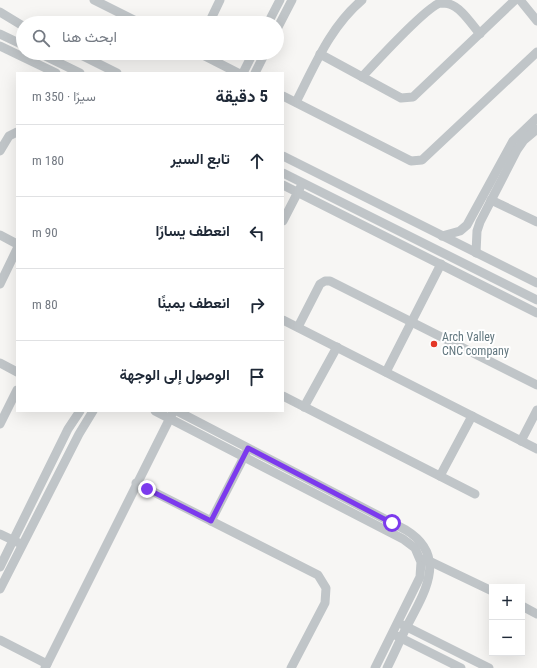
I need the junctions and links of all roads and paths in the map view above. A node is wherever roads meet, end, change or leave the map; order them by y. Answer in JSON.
{"nodes":[{"id":1,"x":94,"y":0,"type":"edge"},
{"id":2,"x":220,"y":0,"type":"edge"},
{"id":3,"x":280,"y":0,"type":"edge"},
{"id":4,"x":292,"y":0,"type":"edge"},
{"id":5,"x":362,"y":0,"type":"edge"},
{"id":6,"x":515,"y":0,"type":"edge"},
{"id":7,"x":520,"y":0,"type":"edge"},
{"id":8,"x":0,"y":12,"type":"edge"},
{"id":9,"x":126,"y":16,"type":"edge"},
{"id":10,"x":212,"y":16,"type":"edge"},
{"id":11,"x":272,"y":16,"type":"edge"},
{"id":12,"x":284,"y":16,"type":"edge"},
{"id":13,"x":537,"y":21,"type":"edge"},
{"id":14,"x":16,"y":22,"type":"edge"},
{"id":15,"x":480,"y":34,"type":"junction"},
{"id":16,"x":1,"y":38,"type":"edge"},
{"id":17,"x":16,"y":43,"type":"edge"},
{"id":18,"x":0,"y":46,"type":"edge"},
{"id":19,"x":537,"y":52,"type":"edge"},
{"id":20,"x":16,"y":54,"type":"edge"},
{"id":21,"x":320,"y":54,"type":"junction"},
{"id":22,"x":30,"y":60,"type":"edge"},
{"id":23,"x":53,"y":60,"type":"edge"},
{"id":24,"x":91,"y":60,"type":"edge"},
{"id":25,"x":213,"y":60,"type":"edge"},
{"id":26,"x":250,"y":60,"type":"edge"},
{"id":27,"x":262,"y":60,"type":"edge"},
{"id":28,"x":59,"y":63,"type":"junction"},
{"id":29,"x":55,"y":72,"type":"edge"},
{"id":30,"x":78,"y":72,"type":"edge"},
{"id":31,"x":115,"y":72,"type":"edge"},
{"id":32,"x":236,"y":72,"type":"edge"},
{"id":33,"x":244,"y":72,"type":"edge"},
{"id":34,"x":256,"y":72,"type":"edge"},
{"id":35,"x":362,"y":76,"type":"junction"},
{"id":36,"x":284,"y":96,"type":"edge"},
{"id":37,"x":296,"y":102,"type":"junction"},
{"id":38,"x":537,"y":118,"type":"edge"},
{"id":39,"x":537,"y":129,"type":"edge"},
{"id":40,"x":16,"y":132,"type":"edge"},
{"id":41,"x":0,"y":151,"type":"edge"},
{"id":42,"x":284,"y":157,"type":"edge"},
{"id":43,"x":284,"y":173,"type":"edge"},
{"id":44,"x":292,"y":177,"type":"junction"},
{"id":45,"x":302,"y":183,"type":"junction"},
{"id":46,"x":284,"y":188,"type":"edge"},
{"id":47,"x":298,"y":192,"type":"junction"},
{"id":48,"x":491,"y":200,"type":"junction"},
{"id":49,"x":284,"y":219,"type":"edge"},
{"id":50,"x":536,"y":220,"type":"edge"},
{"id":51,"x":386,"y":225,"type":"junction"},
{"id":52,"x":0,"y":235,"type":"edge"},
{"id":53,"x":382,"y":235,"type":"junction"},
{"id":54,"x":442,"y":236,"type":"junction"},
{"id":55,"x":16,"y":248,"type":"edge"},
{"id":56,"x":16,"y":251,"type":"edge"},
{"id":57,"x":476,"y":253,"type":"junction"},
{"id":58,"x":441,"y":264,"type":"junction"},
{"id":59,"x":464,"y":264,"type":"junction"},
{"id":60,"x":459,"y":274,"type":"junction"},
{"id":61,"x":537,"y":283,"type":"edge"},
{"id":62,"x":0,"y":284,"type":"edge"},
{"id":63,"x":537,"y":300,"type":"edge"},
{"id":64,"x":537,"y":313,"type":"edge"},
{"id":65,"x":284,"y":320,"type":"edge"},
{"id":66,"x":412,"y":321,"type":"junction"},
{"id":67,"x":298,"y":327,"type":"junction"},
{"id":68,"x":337,"y":347,"type":"junction"},
{"id":69,"x":0,"y":363,"type":"edge"},
{"id":70,"x":16,"y":371,"type":"edge"},
{"id":71,"x":386,"y":372,"type":"junction"},
{"id":72,"x":537,"y":385,"type":"edge"},
{"id":73,"x":16,"y":392,"type":"edge"},
{"id":74,"x":284,"y":397,"type":"edge"},
{"id":75,"x":304,"y":407,"type":"junction"},
{"id":76,"x":537,"y":410,"type":"edge"},
{"id":77,"x":79,"y":412,"type":"edge"},
{"id":78,"x":92,"y":412,"type":"edge"},
{"id":79,"x":159,"y":412,"type":"edge"},
{"id":80,"x":183,"y":412,"type":"edge"},
{"id":81,"x":171,"y":415,"type":"edge"},
{"id":82,"x":472,"y":416,"type":"junction"},
{"id":83,"x":0,"y":424,"type":"edge"},
{"id":84,"x":180,"y":424,"type":"junction"},
{"id":85,"x":521,"y":441,"type":"junction"},
{"id":86,"x":537,"y":449,"type":"edge"},
{"id":87,"x":246,"y":452,"type":"junction"},
{"id":88,"x":440,"y":476,"type":"junction"},
{"id":89,"x":42,"y":482,"type":"junction"},
{"id":90,"x":136,"y":483,"type":"junction"},
{"id":91,"x":52,"y":487,"type":"junction"},
{"id":92,"x":475,"y":494,"type":"dead end"},
{"id":93,"x":337,"y":498,"type":"junction"},
{"id":94,"x":211,"y":521,"type":"junction"},
{"id":95,"x":0,"y":534,"type":"edge"},
{"id":96,"x":13,"y":541,"type":"junction"},
{"id":97,"x":22,"y":545,"type":"junction"},
{"id":98,"x":419,"y":557,"type":"junction"},
{"id":99,"x":430,"y":561,"type":"junction"},
{"id":100,"x":0,"y":567,"type":"edge"},
{"id":101,"x":0,"y":589,"type":"edge"},
{"id":102,"x":489,"y":590,"type":"edge"},
{"id":103,"x":525,"y":608,"type":"edge"},
{"id":104,"x":537,"y":614,"type":"edge"},
{"id":105,"x":398,"y":622,"type":"junction"},
{"id":106,"x":407,"y":627,"type":"junction"},
{"id":107,"x":392,"y":633,"type":"junction"},
{"id":108,"x":401,"y":638,"type":"junction"},
{"id":109,"x":0,"y":640,"type":"edge"},
{"id":110,"x":472,"y":664,"type":"edge"},
{"id":111,"x":46,"y":666,"type":"edge"},
{"id":112,"x":291,"y":668,"type":"edge"},
{"id":113,"x":375,"y":668,"type":"edge"},
{"id":114,"x":387,"y":668,"type":"edge"},
{"id":115,"x":461,"y":668,"type":"edge"},
{"id":116,"x":489,"y":668,"type":"edge"}],
"edges":[{"from":1,"to":9,"type":"street"},
{"from":2,"to":10,"type":"street"},
{"from":3,"to":11,"type":"street"},
{"from":4,"to":12,"type":"street"},
{"from":5,"to":21,"type":"street"},
{"from":6,"to":15,"type":"street"},
{"from":7,"to":13,"type":"street"},
{"from":8,"to":14,"type":"street"},
{"from":15,"to":35,"type":"street"},
{"from":15,"to":35,"type":"street"},
{"from":16,"to":17,"type":"street"},
{"from":18,"to":20,"type":"street"},
{"from":19,"to":37,"type":"street"},
{"from":21,"to":35,"type":"street"},
{"from":21,"to":37,"type":"street"},
{"from":22,"to":29,"type":"street"},
{"from":23,"to":28,"type":"street"},
{"from":24,"to":31,"type":"street"},
{"from":25,"to":32,"type":"street"},
{"from":26,"to":33,"type":"street"},
{"from":27,"to":34,"type":"street"},
{"from":28,"to":29,"type":"street"},
{"from":28,"to":30,"type":"street"},
{"from":36,"to":37,"type":"street"},
{"from":38,"to":54,"type":"street"},
{"from":39,"to":48,"type":"street"},
{"from":40,"to":41,"type":"street"},
{"from":42,"to":54,"type":"street"},
{"from":43,"to":44,"type":"street"},
{"from":44,"to":45,"type":"street"},
{"from":44,"to":46,"type":"street"},
{"from":45,"to":47,"type":"street"},
{"from":45,"to":51,"type":"street"},
{"from":46,"to":47,"type":"street"},
{"from":47,"to":49,"type":"street"},
{"from":47,"to":53,"type":"street"},
{"from":48,"to":50,"type":"street"},
{"from":48,"to":57,"type":"street"},
{"from":51,"to":53,"type":"street"},
{"from":51,"to":59,"type":"street"},
{"from":52,"to":55,"type":"street"},
{"from":53,"to":58,"type":"street"},
{"from":54,"to":57,"type":"street"},
{"from":56,"to":62,"type":"street"},
{"from":57,"to":61,"type":"street"},
{"from":58,"to":60,"type":"street"},
{"from":58,"to":66,"type":"street"},
{"from":59,"to":60,"type":"street"},
{"from":59,"to":63,"type":"street"},
{"from":60,"to":64,"type":"street"},
{"from":65,"to":67,"type":"street"},
{"from":66,"to":67,"type":"street"},
{"from":66,"to":71,"type":"street"},
{"from":66,"to":72,"type":"street"},
{"from":67,"to":68,"type":"street"},
{"from":68,"to":71,"type":"street"},
{"from":68,"to":75,"type":"street"},
{"from":69,"to":70,"type":"street"},
{"from":71,"to":82,"type":"street"},
{"from":73,"to":83,"type":"street"},
{"from":74,"to":75,"type":"street"},
{"from":75,"to":88,"type":"street"},
{"from":76,"to":85,"type":"street"},
{"from":77,"to":89,"type":"street"},
{"from":78,"to":91,"type":"street"},
{"from":79,"to":81,"type":"street"},
{"from":80,"to":84,"type":"street"},
{"from":80,"to":87,"type":"street"},
{"from":81,"to":84,"type":"street"},
{"from":81,"to":90,"type":"street"},
{"from":82,"to":85,"type":"street"},
{"from":82,"to":88,"type":"street"},
{"from":84,"to":87,"type":"street"},
{"from":85,"to":86,"type":"street"},
{"from":87,"to":93,"type":"street"},
{"from":87,"to":94,"type":"street"},
{"from":88,"to":92,"type":"street"},
{"from":89,"to":91,"type":"street"},
{"from":89,"to":96,"type":"street"},
{"from":90,"to":94,"type":"street"},
{"from":90,"to":111,"type":"street"},
{"from":91,"to":97,"type":"street"},
{"from":93,"to":98,"type":"street"},
{"from":93,"to":99,"type":"street"},
{"from":94,"to":112,"type":"street"},
{"from":95,"to":96,"type":"street"},
{"from":96,"to":97,"type":"street"},
{"from":96,"to":100,"type":"street"},
{"from":97,"to":101,"type":"street"},
{"from":98,"to":99,"type":"street"},
{"from":98,"to":105,"type":"street"},
{"from":99,"to":102,"type":"street"},
{"from":99,"to":106,"type":"street"},
{"from":103,"to":104,"type":"street"},
{"from":105,"to":106,"type":"street"},
{"from":105,"to":107,"type":"street"},
{"from":106,"to":108,"type":"street"},
{"from":106,"to":110,"type":"street"},
{"from":107,"to":108,"type":"street"},
{"from":107,"to":113,"type":"street"},
{"from":108,"to":114,"type":"street"},
{"from":108,"to":115,"type":"street"},
{"from":109,"to":111,"type":"street"},
{"from":110,"to":116,"type":"street"}]}
